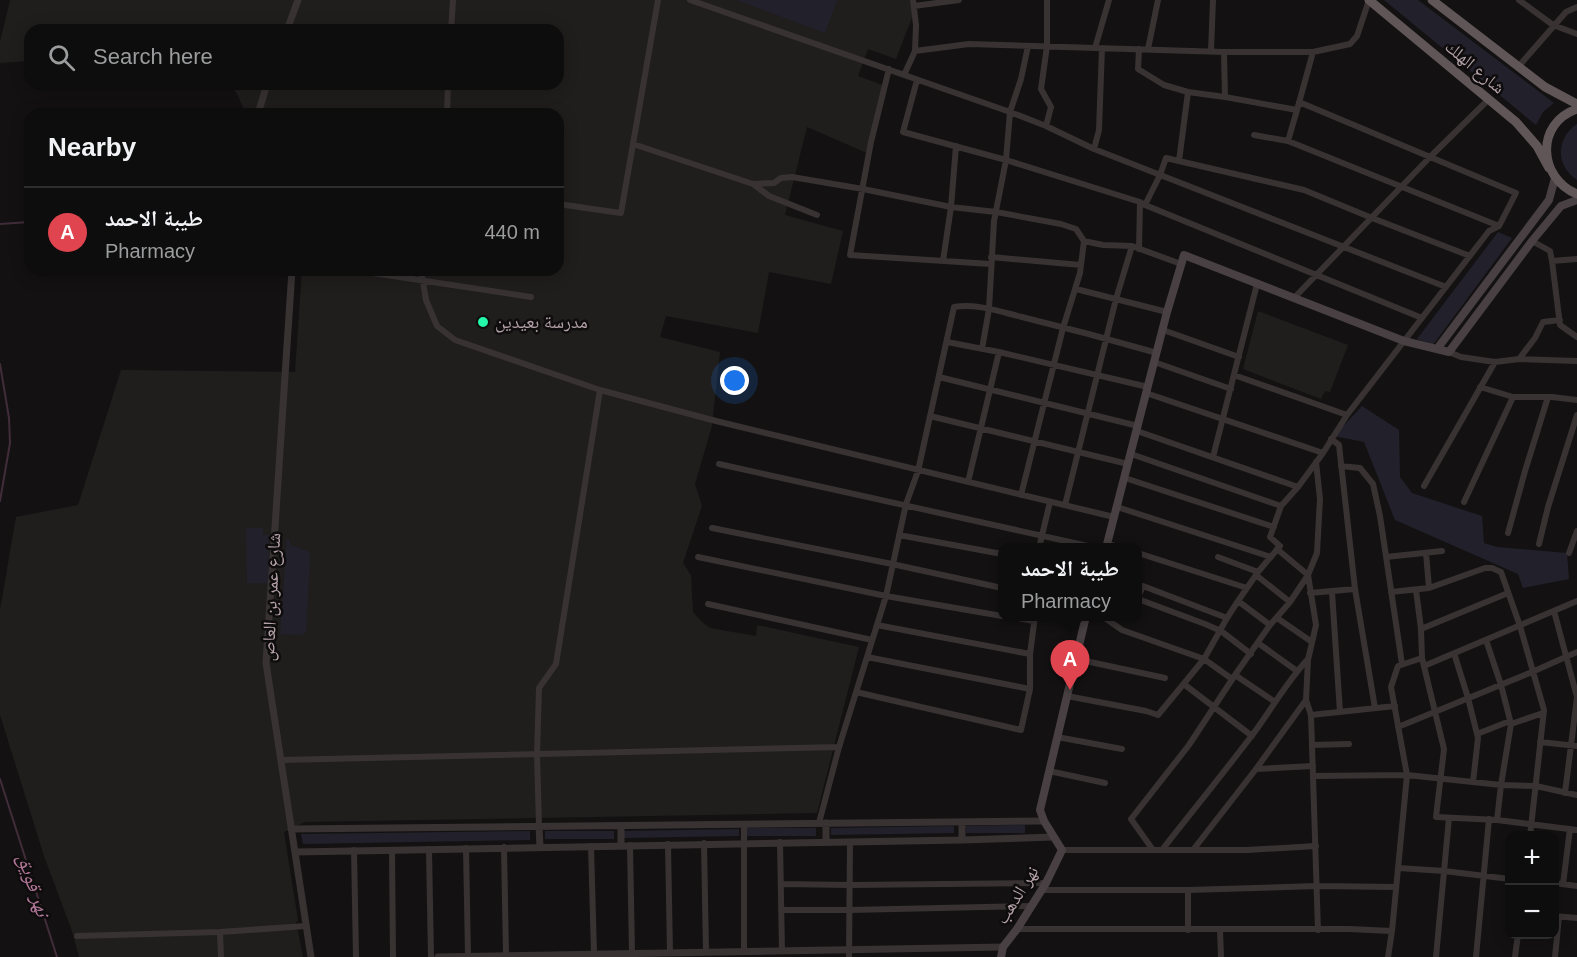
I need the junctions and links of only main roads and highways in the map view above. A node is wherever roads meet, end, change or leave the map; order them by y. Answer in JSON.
{"nodes":[{"id":1,"x":1369,"y":0,"type":"edge"},
{"id":2,"x":1432,"y":0,"type":"edge"},
{"id":3,"x":1577,"y":104,"type":"edge"},
{"id":4,"x":1577,"y":109,"type":"edge"},
{"id":5,"x":1550,"y":168,"type":"junction"},
{"id":6,"x":1555,"y":178,"type":"junction"},
{"id":7,"x":1577,"y":194,"type":"edge"},
{"id":8,"x":1577,"y":200,"type":"edge"},
{"id":9,"x":1437,"y":349,"type":"junction"},
{"id":10,"x":1107,"y":543,"type":"edge"},
{"id":11,"x":1085,"y":621,"type":"edge"},
{"id":12,"x":1001,"y":957,"type":"edge"}],
"edges":[{"from":1,"to":5,"type":"highway","name":"شارع الهلك"},
{"from":2,"to":3,"type":"highway","name":"شارع الهلك"},
{"from":4,"to":5,"type":"highway"},
{"from":5,"to":6,"type":"highway","name":"شارع الهلك"},
{"from":6,"to":7,"type":"highway"},
{"from":6,"to":9,"type":"main road"},
{"from":8,"to":9,"type":"main road"},
{"from":9,"to":10,"type":"main road"},
{"from":11,"to":12,"type":"main road","name":"نهر الدهب"}]}
